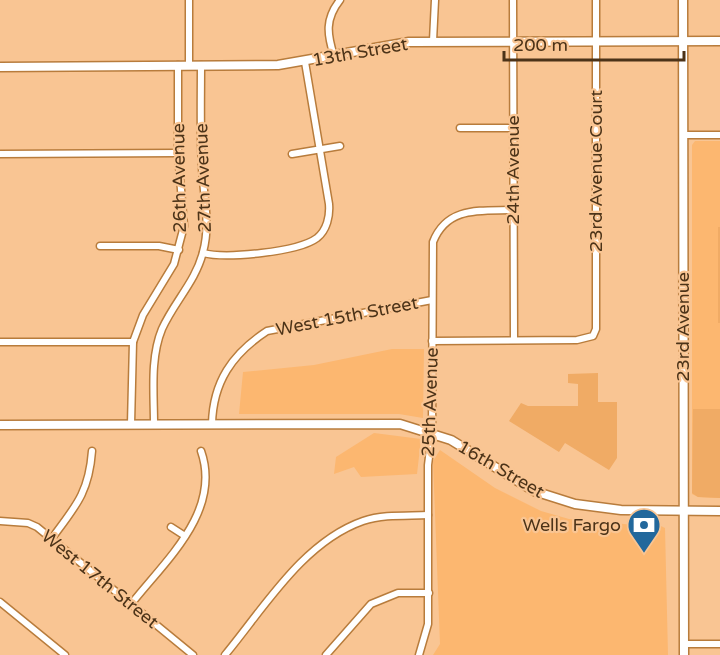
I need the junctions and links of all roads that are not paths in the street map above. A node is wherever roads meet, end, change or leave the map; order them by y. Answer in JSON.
{"nodes":[{"id":1,"x":189,"y":0,"type":"edge"},
{"id":2,"x":340,"y":0,"type":"edge"},
{"id":3,"x":435,"y":0,"type":"edge"},
{"id":4,"x":513,"y":0,"type":"edge"},
{"id":5,"x":596,"y":0,"type":"edge"},
{"id":6,"x":683,"y":0,"type":"edge"},
{"id":7,"x":513,"y":40,"type":"junction"},
{"id":8,"x":596,"y":40,"type":"junction"},
{"id":9,"x":682,"y":40,"type":"junction"},
{"id":10,"x":433,"y":41,"type":"junction"},
{"id":11,"x":720,"y":41,"type":"edge"},
{"id":12,"x":334,"y":56,"type":"junction"},
{"id":13,"x":305,"y":62,"type":"junction"},
{"id":14,"x":178,"y":65,"type":"junction"},
{"id":15,"x":189,"y":65,"type":"junction"},
{"id":16,"x":201,"y":65,"type":"junction"},
{"id":17,"x":0,"y":67,"type":"edge"},
{"id":18,"x":460,"y":128,"type":"dead end"},
{"id":19,"x":513,"y":128,"type":"junction"},
{"id":20,"x":683,"y":135,"type":"junction"},
{"id":21,"x":720,"y":135,"type":"edge"},
{"id":22,"x":340,"y":146,"type":"dead end"},
{"id":23,"x":320,"y":149,"type":"junction"},
{"id":24,"x":178,"y":153,"type":"junction"},
{"id":25,"x":0,"y":154,"type":"edge"},
{"id":26,"x":292,"y":154,"type":"dead end"},
{"id":27,"x":513,"y":210,"type":"junction"},
{"id":28,"x":100,"y":246,"type":"dead end"},
{"id":29,"x":179,"y":250,"type":"junction"},
{"id":30,"x":203,"y":254,"type":"junction"},
{"id":31,"x":432,"y":300,"type":"junction"},
{"id":32,"x":514,"y":340,"type":"junction"},
{"id":33,"x":432,"y":341,"type":"junction"},
{"id":34,"x":0,"y":342,"type":"edge"},
{"id":35,"x":134,"y":342,"type":"junction"},
{"id":36,"x":131,"y":424,"type":"junction"},
{"id":37,"x":154,"y":424,"type":"junction"},
{"id":38,"x":212,"y":424,"type":"junction"},
{"id":39,"x":0,"y":425,"type":"edge"},
{"id":40,"x":432,"y":433,"type":"junction"},
{"id":41,"x":92,"y":451,"type":"dead end"},
{"id":42,"x":201,"y":451,"type":"dead end"},
{"id":43,"x":683,"y":511,"type":"junction"},
{"id":44,"x":720,"y":511,"type":"edge"},
{"id":45,"x":428,"y":515,"type":"junction"},
{"id":46,"x":0,"y":520,"type":"edge"},
{"id":47,"x":171,"y":527,"type":"dead end"},
{"id":48,"x":185,"y":536,"type":"junction"},
{"id":49,"x":52,"y":538,"type":"junction"},
{"id":50,"x":429,"y":593,"type":"junction"},
{"id":51,"x":0,"y":602,"type":"edge"},
{"id":52,"x":132,"y":603,"type":"junction"},
{"id":53,"x":684,"y":644,"type":"junction"},
{"id":54,"x":720,"y":644,"type":"edge"},
{"id":55,"x":65,"y":655,"type":"edge"},
{"id":56,"x":193,"y":655,"type":"edge"},
{"id":57,"x":225,"y":655,"type":"edge"},
{"id":58,"x":326,"y":655,"type":"edge"},
{"id":59,"x":419,"y":655,"type":"edge"},
{"id":60,"x":684,"y":655,"type":"edge"}],
"edges":[{"from":1,"to":15,"type":"street"},
{"from":2,"to":12,"type":"street"},
{"from":3,"to":10,"type":"street"},
{"from":4,"to":7,"type":"street","name":"24th Avenue"},
{"from":5,"to":8,"type":"street","name":"23rd Avenue Court"},
{"from":6,"to":9,"type":"main road","name":"23rd Avenue"},
{"from":7,"to":8,"type":"main road","name":"13th Street"},
{"from":7,"to":10,"type":"main road","name":"13th Street"},
{"from":7,"to":19,"type":"street","name":"24th Avenue"},
{"from":8,"to":9,"type":"main road","name":"13th Street"},
{"from":8,"to":32,"type":"street","name":"23rd Avenue Court"},
{"from":9,"to":11,"type":"main road","name":"13th Street"},
{"from":9,"to":20,"type":"main road","name":"23rd Avenue"},
{"from":10,"to":12,"type":"main road","name":"13th Street"},
{"from":12,"to":13,"type":"main road","name":"13th Street"},
{"from":13,"to":16,"type":"main road","name":"13th Street"},
{"from":13,"to":23,"type":"street"},
{"from":14,"to":15,"type":"main road","name":"13th Street"},
{"from":14,"to":17,"type":"main road","name":"13th Street"},
{"from":14,"to":24,"type":"street","name":"26th Avenue"},
{"from":15,"to":16,"type":"main road","name":"13th Street"},
{"from":16,"to":30,"type":"street","name":"27th Avenue"},
{"from":18,"to":19,"type":"street"},
{"from":19,"to":27,"type":"street","name":"24th Avenue"},
{"from":20,"to":21,"type":"street"},
{"from":20,"to":43,"type":"main road","name":"23rd Avenue"},
{"from":22,"to":23,"type":"street"},
{"from":23,"to":26,"type":"street"},
{"from":23,"to":30,"type":"street"},
{"from":24,"to":25,"type":"street"},
{"from":24,"to":29,"type":"street","name":"26th Avenue"},
{"from":27,"to":31,"type":"street","name":"25th Avenue"},
{"from":27,"to":32,"type":"street","name":"24th Avenue"},
{"from":28,"to":29,"type":"street"},
{"from":29,"to":35,"type":"street","name":"26th Avenue"},
{"from":30,"to":37,"type":"street","name":"27th Avenue"},
{"from":31,"to":33,"type":"street","name":"25th Avenue"},
{"from":31,"to":38,"type":"street","name":"West 15th Street"},
{"from":32,"to":33,"type":"street"},
{"from":33,"to":40,"type":"street","name":"25th Avenue"},
{"from":34,"to":35,"type":"street"},
{"from":35,"to":36,"type":"street","name":"26th Avenue"},
{"from":36,"to":37,"type":"main road","name":"16th Street"},
{"from":36,"to":39,"type":"main road","name":"16th Street"},
{"from":37,"to":38,"type":"main road","name":"16th Street"},
{"from":38,"to":40,"type":"main road","name":"16th Street"},
{"from":40,"to":43,"type":"main road","name":"16th Street"},
{"from":40,"to":45,"type":"street","name":"25th Avenue"},
{"from":41,"to":49,"type":"street"},
{"from":42,"to":48,"type":"street"},
{"from":43,"to":44,"type":"main road","name":"16th Street"},
{"from":43,"to":53,"type":"main road","name":"23rd Avenue"},
{"from":45,"to":50,"type":"street","name":"25th Avenue"},
{"from":45,"to":57,"type":"street"},
{"from":46,"to":49,"type":"street","name":"West 17th Street"},
{"from":47,"to":48,"type":"street"},
{"from":48,"to":52,"type":"street"},
{"from":49,"to":52,"type":"street","name":"West 17th Street"},
{"from":50,"to":58,"type":"street"},
{"from":50,"to":59,"type":"street","name":"25th Avenue"},
{"from":51,"to":55,"type":"street"},
{"from":52,"to":56,"type":"street","name":"West 17th Street"},
{"from":53,"to":54,"type":"street"},
{"from":53,"to":60,"type":"main road","name":"23rd Avenue"}]}
